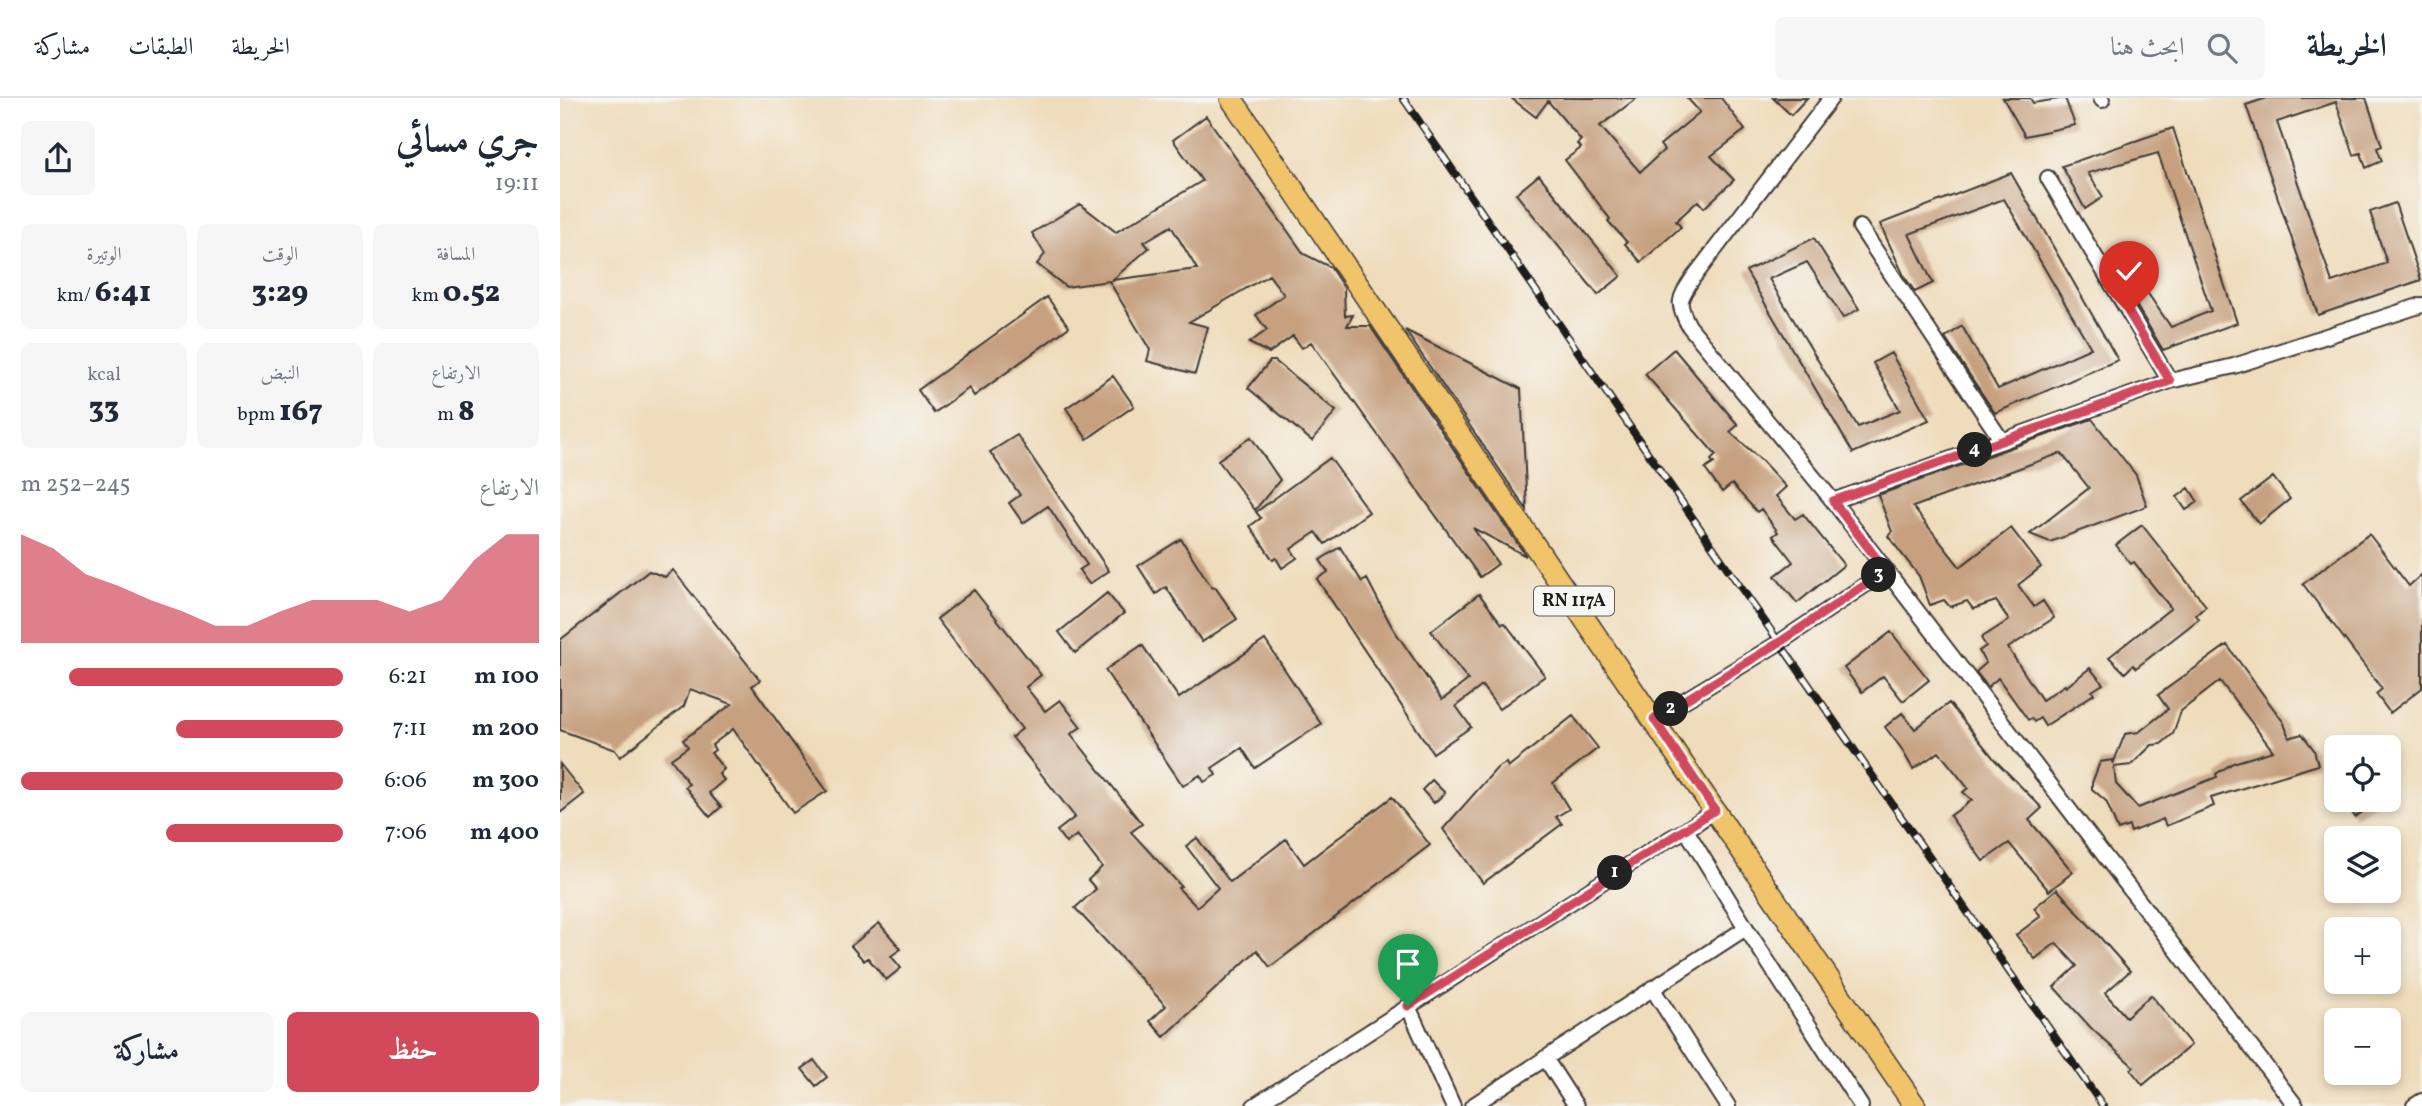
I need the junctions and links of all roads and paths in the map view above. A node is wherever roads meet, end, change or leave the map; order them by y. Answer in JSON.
{"nodes":[{"id":1,"x":1231,"y":98,"type":"edge"},
{"id":2,"x":1831,"y":98,"type":"edge"},
{"id":3,"x":2048,"y":178,"type":"dead end"},
{"id":4,"x":1860,"y":227,"type":"dead end"},
{"id":5,"x":2422,"y":305,"type":"edge"},
{"id":6,"x":2170,"y":381,"type":"junction"},
{"id":7,"x":2001,"y":441,"type":"junction"},
{"id":8,"x":1833,"y":501,"type":"junction"},
{"id":9,"x":1886,"y":571,"type":"junction"},
{"id":10,"x":1654,"y":719,"type":"junction"},
{"id":11,"x":1715,"y":810,"type":"junction"},
{"id":12,"x":1686,"y":830,"type":"junction"},
{"id":13,"x":1746,"y":928,"type":"junction"},
{"id":14,"x":1652,"y":988,"type":"junction"},
{"id":15,"x":1408,"y":1006,"type":"junction"},
{"id":16,"x":1545,"y":1058,"type":"junction"},
{"id":17,"x":2422,"y":1101,"type":"edge"},
{"id":18,"x":1254,"y":1106,"type":"edge"},
{"id":19,"x":1453,"y":1106,"type":"edge"},
{"id":20,"x":1472,"y":1106,"type":"edge"},
{"id":21,"x":1576,"y":1106,"type":"edge"},
{"id":22,"x":1728,"y":1106,"type":"edge"},
{"id":23,"x":1861,"y":1106,"type":"edge"},
{"id":24,"x":1915,"y":1106,"type":"edge"},
{"id":25,"x":2296,"y":1106,"type":"edge"},
{"id":26,"x":2414,"y":1106,"type":"edge"}],
"edges":[{"from":1,"to":10,"type":"main road","number":"RN 117A"},
{"from":2,"to":8,"type":"street"},
{"from":3,"to":6,"type":"street"},
{"from":4,"to":7,"type":"street"},
{"from":5,"to":6,"type":"street"},
{"from":6,"to":7,"type":"street"},
{"from":7,"to":8,"type":"street"},
{"from":8,"to":9,"type":"street"},
{"from":9,"to":10,"type":"street"},
{"from":9,"to":25,"type":"street"},
{"from":10,"to":11,"type":"main road","number":"RN 117A"},
{"from":11,"to":12,"type":"street"},
{"from":11,"to":24,"type":"main road","number":"RN 117A"},
{"from":12,"to":13,"type":"street"},
{"from":12,"to":15,"type":"street"},
{"from":13,"to":14,"type":"street"},
{"from":13,"to":23,"type":"street"},
{"from":14,"to":16,"type":"street"},
{"from":14,"to":22,"type":"street"},
{"from":15,"to":18,"type":"street"},
{"from":15,"to":19,"type":"street"},
{"from":16,"to":20,"type":"street"},
{"from":16,"to":21,"type":"street"},
{"from":17,"to":26,"type":"street"}]}
